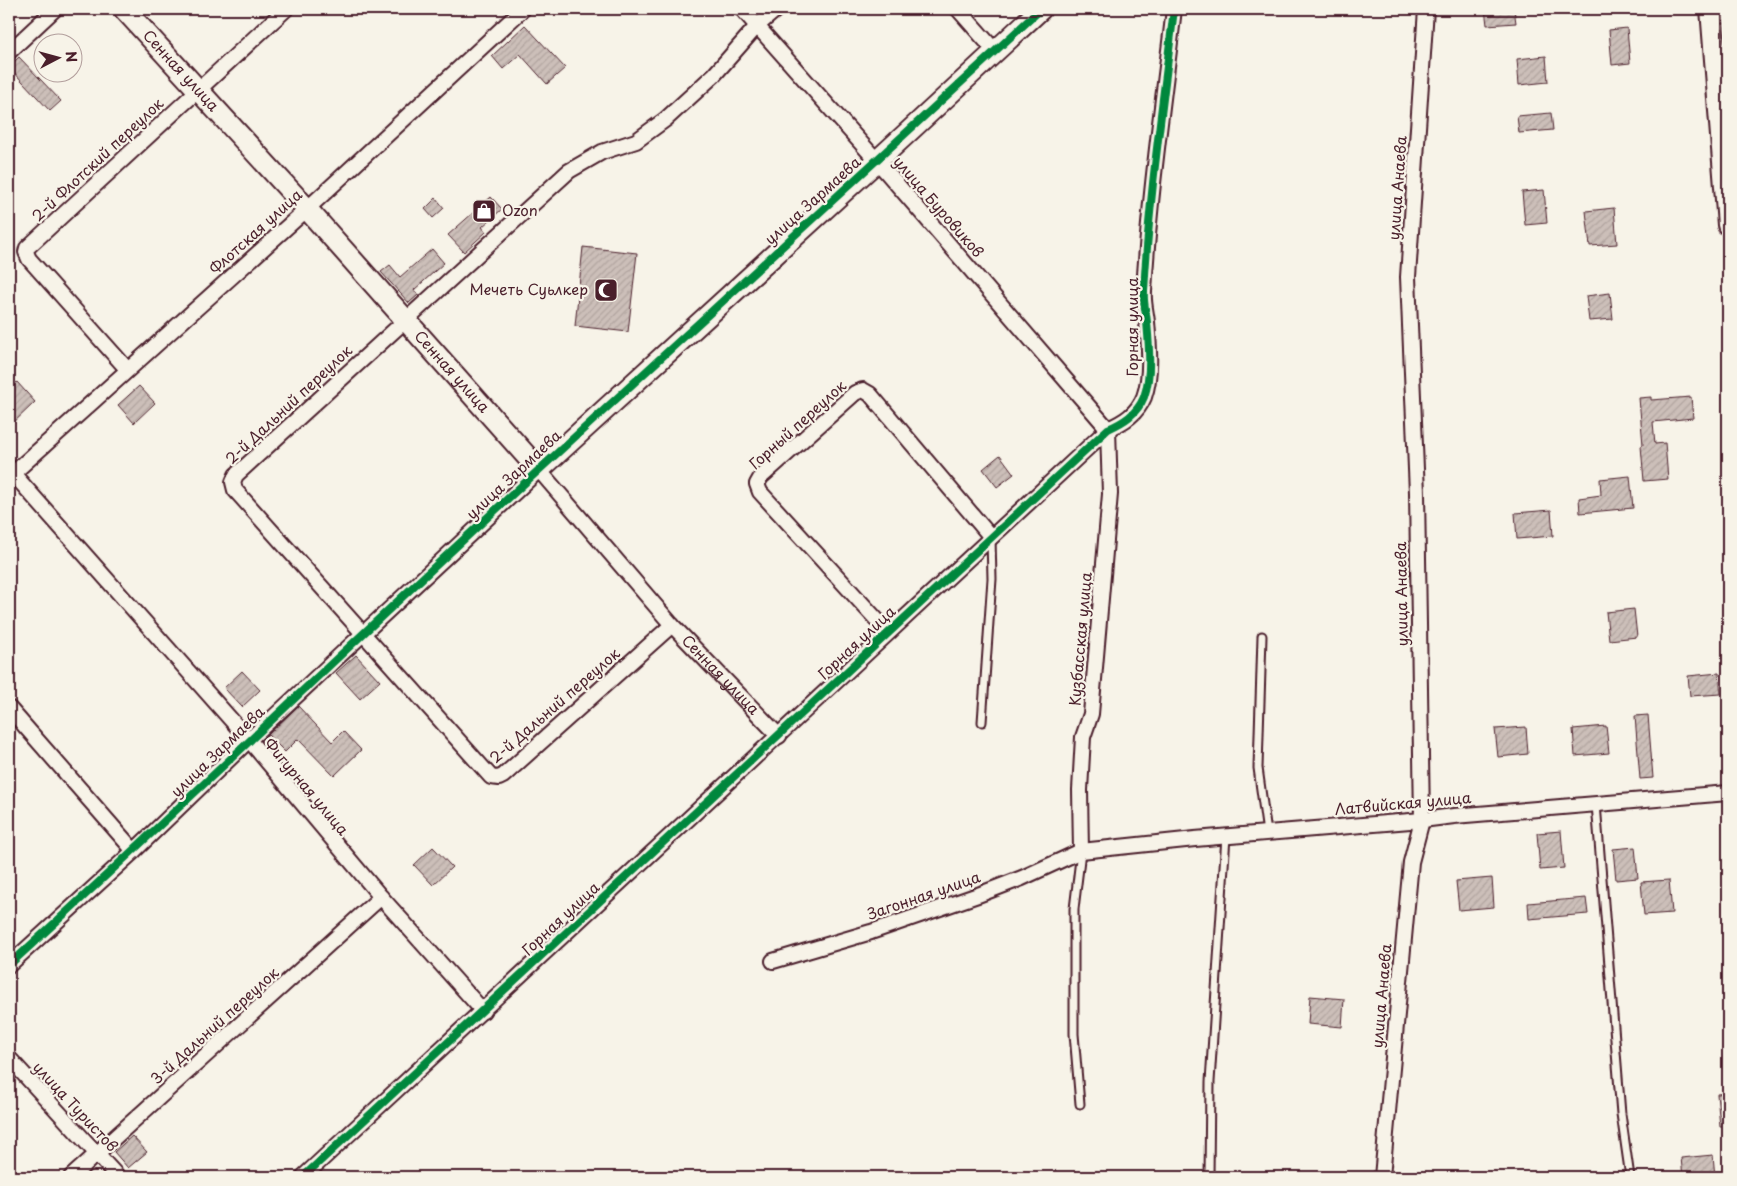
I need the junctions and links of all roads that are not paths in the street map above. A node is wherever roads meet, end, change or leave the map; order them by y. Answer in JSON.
{"nodes":[{"id":1,"x":55,"y":9,"type":"edge"},
{"id":2,"x":124,"y":9,"type":"edge"},
{"id":3,"x":286,"y":9,"type":"edge"},
{"id":4,"x":522,"y":9,"type":"edge"},
{"id":5,"x":742,"y":9,"type":"edge"},
{"id":6,"x":777,"y":9,"type":"edge"},
{"id":7,"x":958,"y":9,"type":"edge"},
{"id":8,"x":1041,"y":9,"type":"edge"},
{"id":9,"x":1174,"y":9,"type":"edge"},
{"id":10,"x":1426,"y":9,"type":"edge"},
{"id":11,"x":1711,"y":9,"type":"edge"},
{"id":12,"x":757,"y":26,"type":"junction"},
{"id":13,"x":996,"y":51,"type":"junction"},
{"id":14,"x":9,"y":52,"type":"edge"},
{"id":15,"x":198,"y":90,"type":"junction"},
{"id":16,"x":877,"y":161,"type":"junction"},
{"id":17,"x":307,"y":208,"type":"junction"},
{"id":18,"x":1728,"y":225,"type":"edge"},
{"id":19,"x":406,"y":320,"type":"junction"},
{"id":20,"x":127,"y":369,"type":"junction"},
{"id":21,"x":1108,"y":429,"type":"junction"},
{"id":22,"x":539,"y":470,"type":"junction"},
{"id":23,"x":10,"y":473,"type":"edge"},
{"id":24,"x":991,"y":537,"type":"junction"},
{"id":25,"x":672,"y":625,"type":"junction"},
{"id":26,"x":888,"y":632,"type":"junction"},
{"id":27,"x":364,"y":634,"type":"junction"},
{"id":28,"x":1262,"y":636,"type":"dead end"},
{"id":29,"x":9,"y":708,"type":"edge"},
{"id":30,"x":982,"y":722,"type":"dead end"},
{"id":31,"x":779,"y":736,"type":"junction"},
{"id":32,"x":249,"y":740,"type":"junction"},
{"id":33,"x":1728,"y":793,"type":"edge"},
{"id":34,"x":1596,"y":804,"type":"junction"},
{"id":35,"x":1422,"y":820,"type":"junction"},
{"id":36,"x":1266,"y":833,"type":"junction"},
{"id":37,"x":1226,"y":836,"type":"junction"},
{"id":38,"x":134,"y":851,"type":"junction"},
{"id":39,"x":1081,"y":851,"type":"junction"},
{"id":40,"x":381,"y":897,"type":"junction"},
{"id":41,"x":773,"y":961,"type":"dead end"},
{"id":42,"x":9,"y":965,"type":"edge"},
{"id":43,"x":483,"y":1011,"type":"junction"},
{"id":44,"x":9,"y":1058,"type":"edge"},
{"id":45,"x":1080,"y":1104,"type":"dead end"},
{"id":46,"x":97,"y":1155,"type":"junction"},
{"id":47,"x":71,"y":1177,"type":"edge"},
{"id":48,"x":118,"y":1177,"type":"edge"},
{"id":49,"x":303,"y":1177,"type":"edge"},
{"id":50,"x":1209,"y":1177,"type":"edge"},
{"id":51,"x":1382,"y":1177,"type":"edge"},
{"id":52,"x":1630,"y":1177,"type":"edge"}],
"edges":[{"from":1,"to":14,"type":"street"},
{"from":2,"to":15,"type":"street","name":"Сенная улица"},
{"from":3,"to":15,"type":"street","name":"2-й Флотский переулок"},
{"from":4,"to":17,"type":"street","name":"Флотская улица"},
{"from":5,"to":12,"type":"street","name":"улица Буровиков"},
{"from":6,"to":12,"type":"street","name":"2-й Дальний переулок"},
{"from":7,"to":13,"type":"street"},
{"from":8,"to":13,"type":"street","name":"улица Зармаева"},
{"from":9,"to":21,"type":"street","name":"Горная улица"},
{"from":10,"to":35,"type":"street","name":"улица Анаева"},
{"from":11,"to":18,"type":"street"},
{"from":12,"to":16,"type":"street","name":"улица Буровиков"},
{"from":12,"to":19,"type":"street","name":"2-й Дальний переулок"},
{"from":13,"to":16,"type":"street","name":"улица Зармаева"},
{"from":15,"to":17,"type":"street","name":"Сенная улица"},
{"from":15,"to":20,"type":"street","name":"2-й Флотский переулок"},
{"from":16,"to":21,"type":"street","name":"улица Буровиков"},
{"from":16,"to":22,"type":"street","name":"улица Зармаева"},
{"from":17,"to":19,"type":"street","name":"Сенная улица"},
{"from":17,"to":20,"type":"street","name":"Флотская улица"},
{"from":19,"to":22,"type":"street","name":"Сенная улица"},
{"from":19,"to":27,"type":"street","name":"2-й Дальний переулок"},
{"from":20,"to":23,"type":"street","name":"Флотская улица"},
{"from":21,"to":24,"type":"street","name":"Горная улица"},
{"from":21,"to":39,"type":"street","name":"Кузбасская улица"},
{"from":22,"to":25,"type":"street","name":"Сенная улица"},
{"from":22,"to":27,"type":"street","name":"улица Зармаева"},
{"from":23,"to":32,"type":"street","name":"Фигурная улица"},
{"from":24,"to":26,"type":"street","name":"Горная улица"},
{"from":24,"to":26,"type":"street","name":"Горный переулок"},
{"from":24,"to":30,"type":"lane"},
{"from":25,"to":27,"type":"street","name":"2-й Дальний переулок"},
{"from":25,"to":31,"type":"street","name":"Сенная улица"},
{"from":26,"to":31,"type":"street","name":"Горная улица"},
{"from":27,"to":32,"type":"street","name":"улица Зармаева"},
{"from":28,"to":36,"type":"lane"},
{"from":29,"to":38,"type":"street"},
{"from":31,"to":43,"type":"street","name":"Горная улица"},
{"from":32,"to":38,"type":"street","name":"улица Зармаева"},
{"from":32,"to":40,"type":"street","name":"Фигурная улица"},
{"from":33,"to":34,"type":"street","name":"Латвийская улица"},
{"from":34,"to":35,"type":"street","name":"Латвийская улица"},
{"from":34,"to":52,"type":"lane"},
{"from":35,"to":36,"type":"street","name":"Латвийская улица"},
{"from":35,"to":51,"type":"street","name":"улица Анаева"},
{"from":36,"to":37,"type":"street","name":"Латвийская улица"},
{"from":37,"to":39,"type":"street","name":"Латвийская улица"},
{"from":37,"to":50,"type":"lane"},
{"from":38,"to":42,"type":"street","name":"улица Зармаева"},
{"from":39,"to":41,"type":"street","name":"Загонная улица"},
{"from":39,"to":45,"type":"lane"},
{"from":40,"to":43,"type":"street","name":"Фигурная улица"},
{"from":40,"to":46,"type":"street","name":"3-й Дальний переулок"},
{"from":43,"to":49,"type":"street","name":"Горная улица"},
{"from":44,"to":46,"type":"street","name":"улица Туристов"},
{"from":46,"to":47,"type":"street","name":"3-й Дальний переулок"},
{"from":46,"to":48,"type":"street","name":"улица Туристов"}]}
